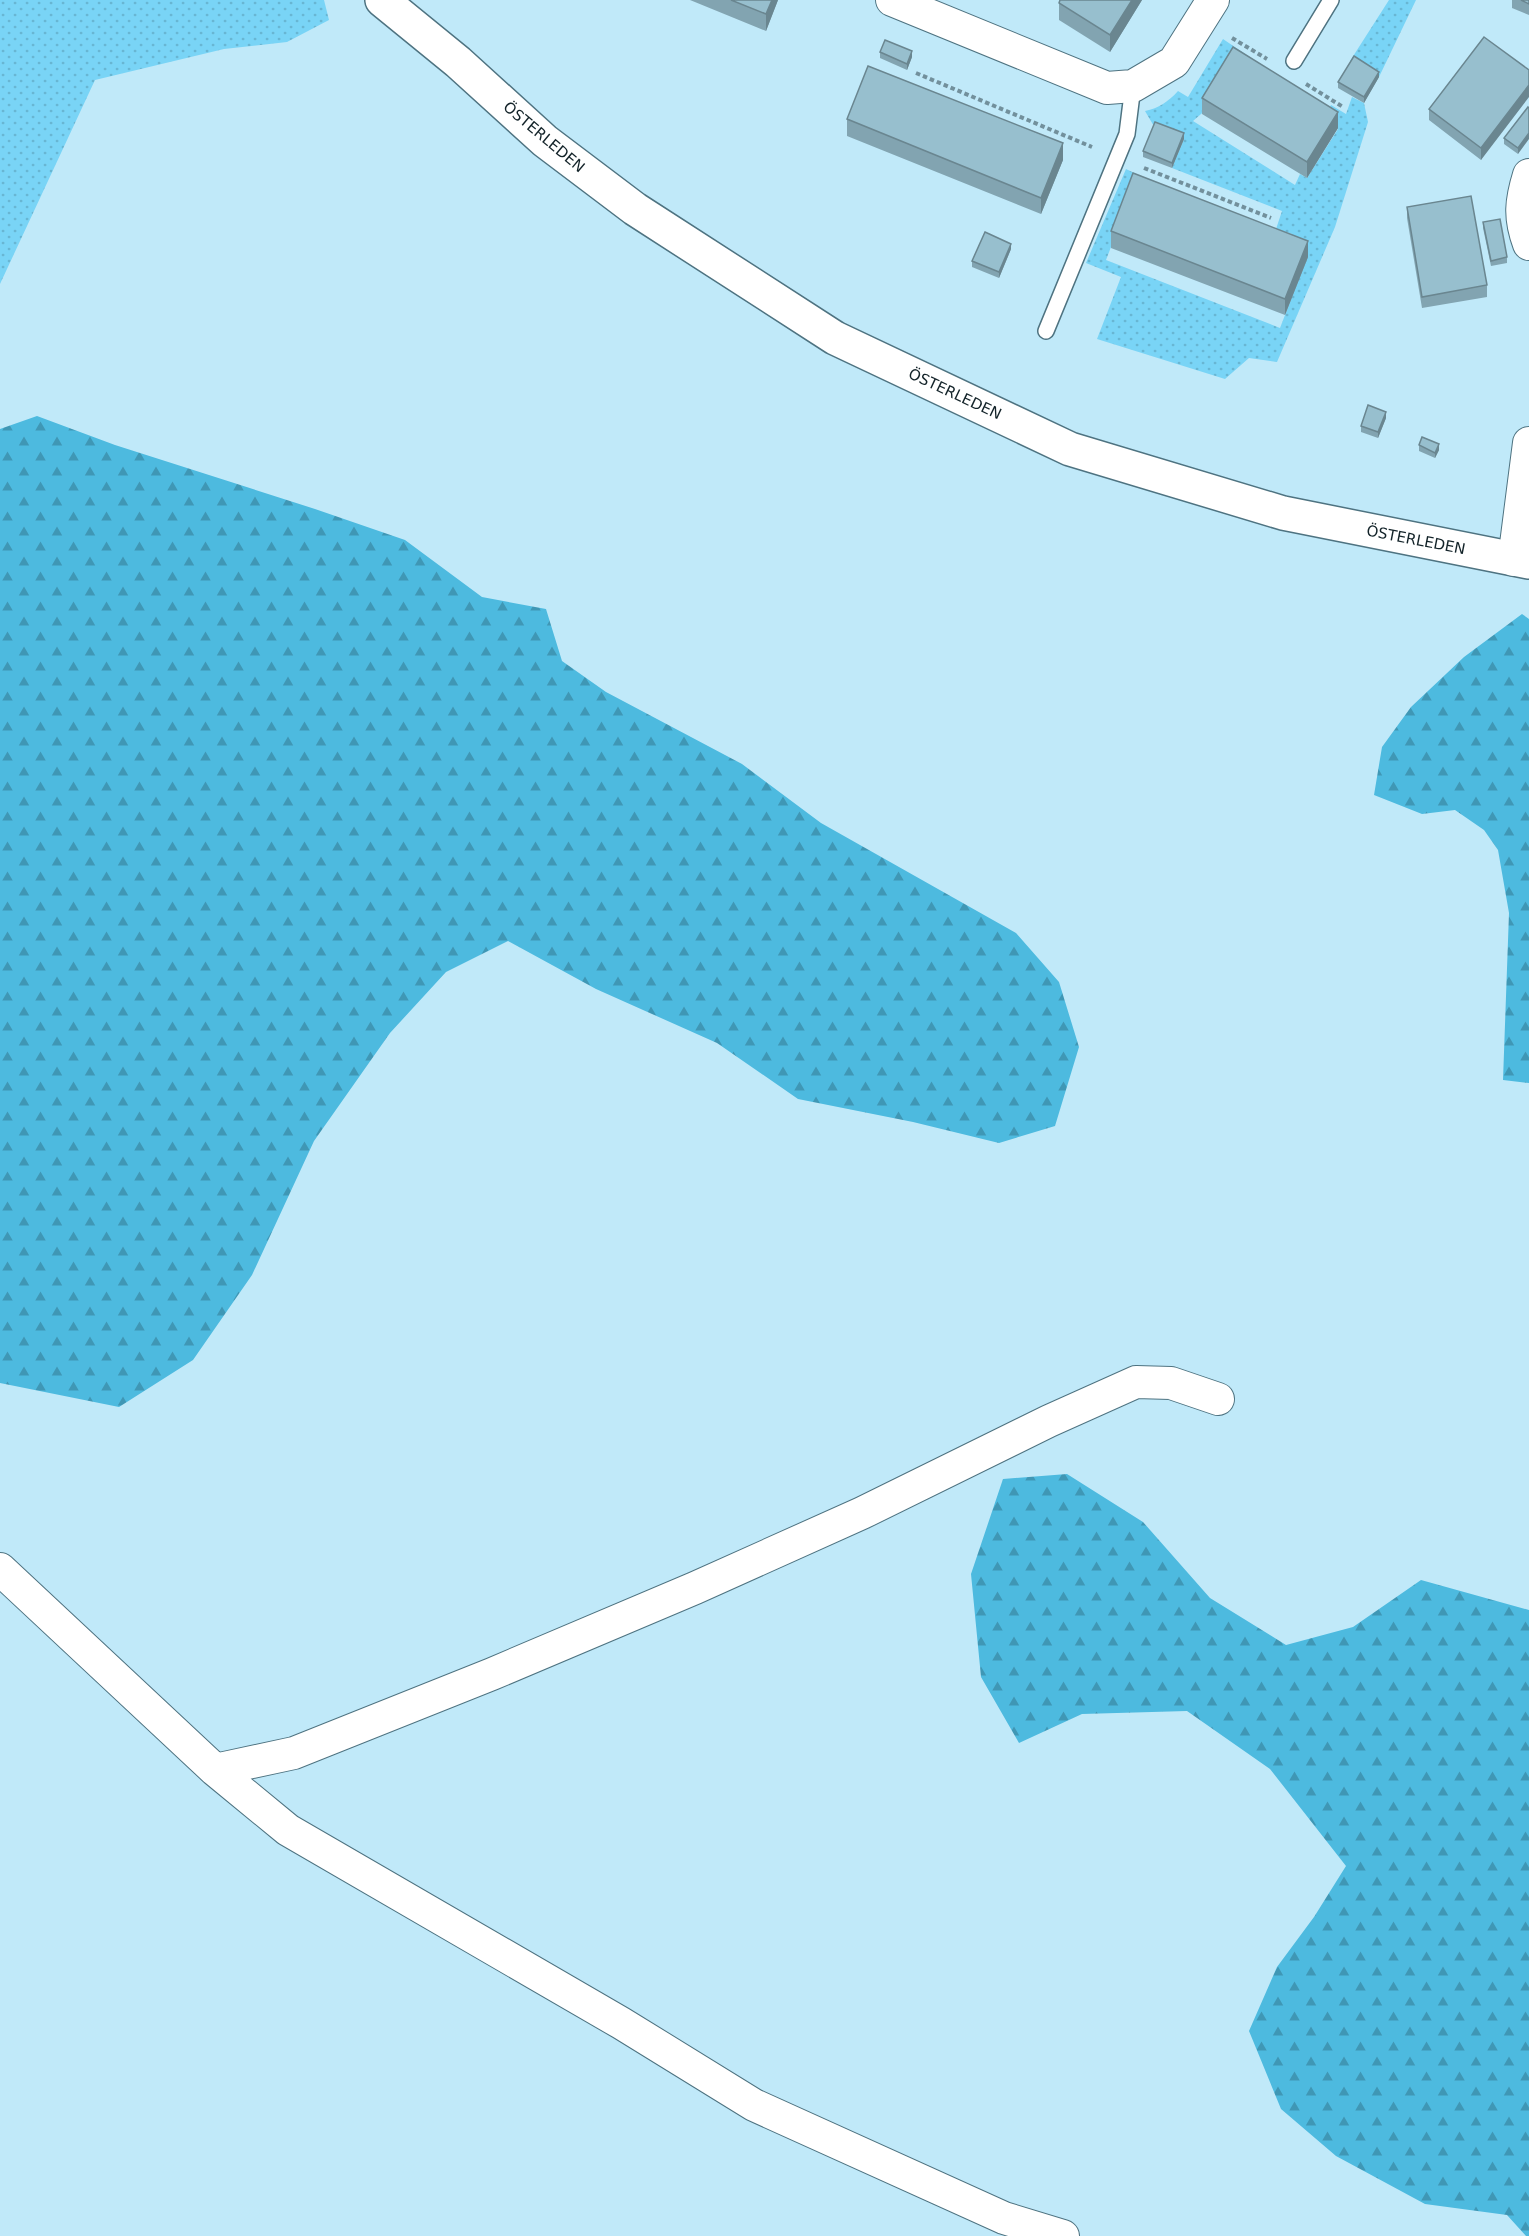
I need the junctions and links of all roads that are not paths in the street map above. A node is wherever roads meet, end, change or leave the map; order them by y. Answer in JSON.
{"nodes":[{"id":1,"x":382,"y":0,"type":"edge"},
{"id":2,"x":419,"y":0,"type":"edge"},
{"id":3,"x":892,"y":0,"type":"edge"},
{"id":4,"x":1213,"y":0,"type":"edge"},
{"id":5,"x":1331,"y":0,"type":"edge"},
{"id":6,"x":1294,"y":61,"type":"dead end"},
{"id":7,"x":458,"y":62,"type":"junction"},
{"id":8,"x":1133,"y":86,"type":"junction"},
{"id":9,"x":1529,"y":175,"type":"edge"},
{"id":10,"x":1529,"y":244,"type":"edge"},
{"id":11,"x":1046,"y":331,"type":"dead end"},
{"id":12,"x":1529,"y":442,"type":"edge"},
{"id":13,"x":1521,"y":561,"type":"edge"},
{"id":14,"x":1218,"y":1399,"type":"dead end"},
{"id":15,"x":0,"y":1569,"type":"edge"},
{"id":16,"x":215,"y":1770,"type":"junction"},
{"id":17,"x":1063,"y":2236,"type":"edge"}],
"edges":[{"from":1,"to":7,"type":"street","name":"ÖSTERLEDEN"},
{"from":2,"to":7,"type":"street","name":"ÖSTERLEDEN"},
{"from":3,"to":8,"type":"street"},
{"from":4,"to":8,"type":"street"},
{"from":5,"to":6,"type":"lane"},
{"from":7,"to":13,"type":"street","name":"ÖSTERLEDEN"},
{"from":8,"to":11,"type":"lane"},
{"from":9,"to":10,"type":"street"},
{"from":12,"to":13,"type":"street"},
{"from":14,"to":16,"type":"street"},
{"from":15,"to":16,"type":"street"},
{"from":16,"to":17,"type":"street"}]}
